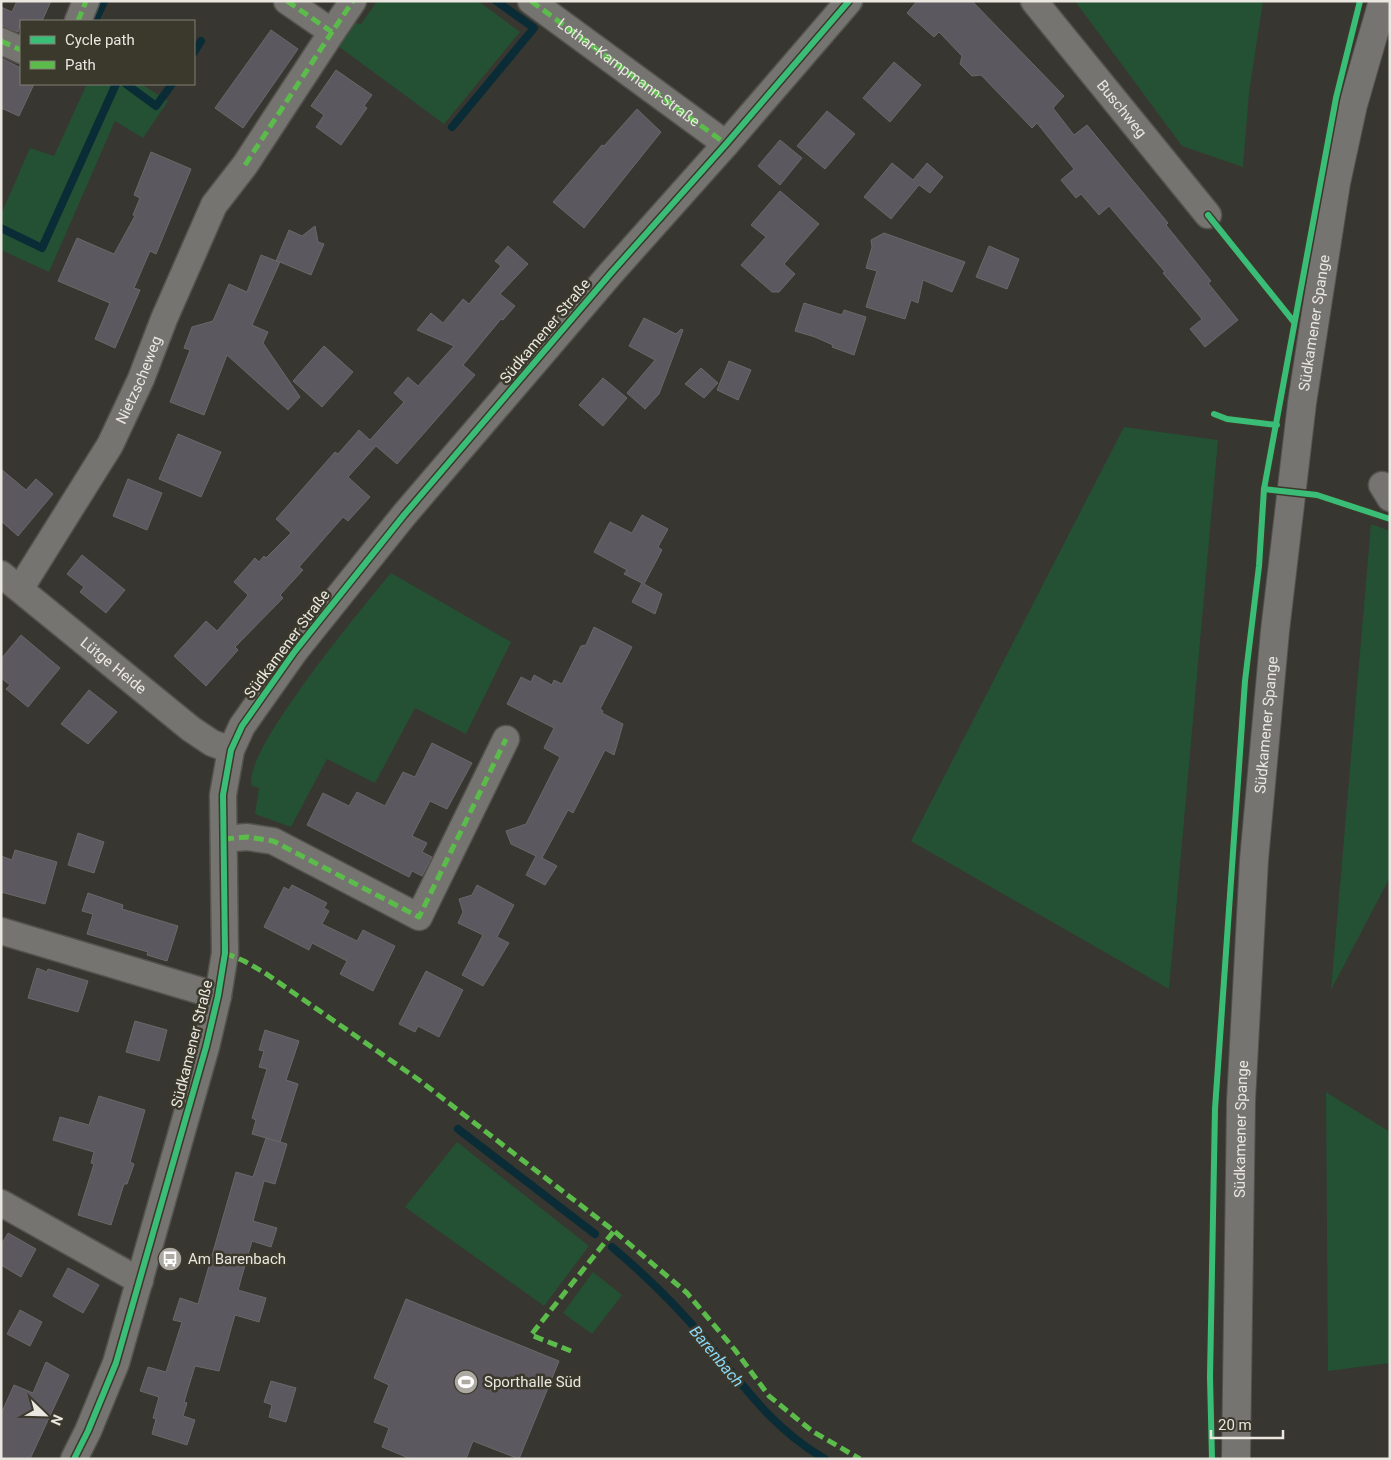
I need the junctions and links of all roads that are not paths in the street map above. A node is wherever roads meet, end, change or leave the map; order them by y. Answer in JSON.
{"nodes":[{"id":1,"x":86,"y":1,"type":"edge"},
{"id":2,"x":286,"y":1,"type":"edge"},
{"id":3,"x":353,"y":1,"type":"edge"},
{"id":4,"x":531,"y":1,"type":"edge"},
{"id":5,"x":848,"y":1,"type":"edge"},
{"id":6,"x":1034,"y":1,"type":"edge"},
{"id":7,"x":1383,"y":1,"type":"edge"},
{"id":8,"x":78,"y":20,"type":"edge"},
{"id":9,"x":332,"y":32,"type":"junction"},
{"id":10,"x":1,"y":41,"type":"edge"},
{"id":11,"x":20,"y":50,"type":"edge"},
{"id":12,"x":726,"y":144,"type":"junction"},
{"id":13,"x":1208,"y":215,"type":"dead end"},
{"id":14,"x":11,"y":581,"type":"edge"},
{"id":15,"x":506,"y":738,"type":"dead end"},
{"id":16,"x":231,"y":750,"type":"junction"},
{"id":17,"x":224,"y":839,"type":"junction"},
{"id":18,"x":1,"y":931,"type":"edge"},
{"id":19,"x":218,"y":996,"type":"junction"},
{"id":20,"x":1,"y":1203,"type":"edge"},
{"id":21,"x":140,"y":1281,"type":"junction"},
{"id":22,"x":74,"y":1459,"type":"edge"},
{"id":23,"x":1236,"y":1459,"type":"edge"}],
"edges":[{"from":1,"to":8,"type":"street"},
{"from":2,"to":9,"type":"street"},
{"from":3,"to":9,"type":"street"},
{"from":4,"to":12,"type":"street","name":"Lothar-Kampmann-Straße"},
{"from":5,"to":12,"type":"street","name":"Südkamener Straße"},
{"from":6,"to":13,"type":"street","name":"Buschweg"},
{"from":7,"to":23,"type":"street","name":"Südkamener Spange"},
{"from":9,"to":14,"type":"street","name":"Nietzscheweg"},
{"from":10,"to":11,"type":"street"},
{"from":12,"to":16,"type":"street","name":"Südkamener Straße"},
{"from":14,"to":16,"type":"street","name":"Lütge Heide"},
{"from":15,"to":17,"type":"street"},
{"from":16,"to":17,"type":"street","name":"Südkamener Straße"},
{"from":17,"to":19,"type":"street","name":"Südkamener Straße"},
{"from":18,"to":19,"type":"street"},
{"from":19,"to":21,"type":"street","name":"Südkamener Straße"},
{"from":20,"to":21,"type":"street"},
{"from":21,"to":22,"type":"street","name":"Südkamener Straße"}]}
